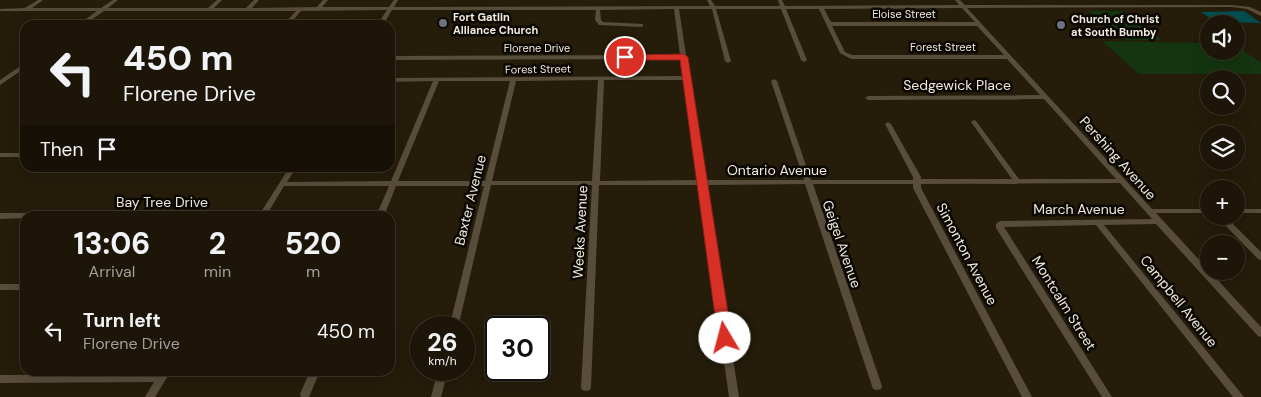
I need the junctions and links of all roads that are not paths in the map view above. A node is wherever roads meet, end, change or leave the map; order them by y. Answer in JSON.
{"nodes":[{"id":1,"x":41,"y":0,"type":"edge"},
{"id":2,"x":116,"y":0,"type":"edge"},
{"id":3,"x":220,"y":0,"type":"edge"},
{"id":4,"x":257,"y":0,"type":"edge"},
{"id":5,"x":326,"y":0,"type":"edge"},
{"id":6,"x":396,"y":0,"type":"edge"},
{"id":7,"x":709,"y":0,"type":"edge"},
{"id":8,"x":780,"y":0,"type":"edge"},
{"id":9,"x":850,"y":0,"type":"edge"},
{"id":10,"x":957,"y":0,"type":"edge"},
{"id":11,"x":1194,"y":0,"type":"edge"},
{"id":12,"x":1240,"y":0,"type":"edge"},
{"id":13,"x":1203,"y":6,"type":"junction"},
{"id":14,"x":713,"y":7,"type":"junction"},
{"id":15,"x":783,"y":7,"type":"junction"},
{"id":16,"x":820,"y":7,"type":"junction"},
{"id":17,"x":855,"y":7,"type":"junction"},
{"id":18,"x":963,"y":7,"type":"junction"},
{"id":19,"x":1244,"y":7,"type":"junction"},
{"id":20,"x":390,"y":8,"type":"junction"},
{"id":21,"x":598,"y":8,"type":"junction"},
{"id":22,"x":676,"y":8,"type":"junction"},
{"id":23,"x":210,"y":9,"type":"junction"},
{"id":24,"x":248,"y":9,"type":"junction"},
{"id":25,"x":300,"y":9,"type":"junction"},
{"id":26,"x":318,"y":9,"type":"junction"},
{"id":27,"x":0,"y":10,"type":"edge"},
{"id":28,"x":26,"y":10,"type":"junction"},
{"id":29,"x":102,"y":10,"type":"junction"},
{"id":30,"x":1261,"y":14,"type":"edge"},
{"id":31,"x":88,"y":20,"type":"edge"},
{"id":32,"x":290,"y":20,"type":"edge"},
{"id":33,"x":383,"y":20,"type":"edge"},
{"id":34,"x":829,"y":24,"type":"junction"},
{"id":35,"x":978,"y":24,"type":"junction"},
{"id":36,"x":641,"y":25,"type":"dead end"},
{"id":37,"x":684,"y":57,"type":"junction"},
{"id":38,"x":1009,"y":57,"type":"junction"},
{"id":39,"x":395,"y":58,"type":"edge"},
{"id":40,"x":728,"y":60,"type":"dead end"},
{"id":41,"x":804,"y":60,"type":"dead end"},
{"id":42,"x":20,"y":69,"type":"edge"},
{"id":43,"x":601,"y":78,"type":"junction"},
{"id":44,"x":686,"y":78,"type":"junction"},
{"id":45,"x":437,"y":79,"type":"junction"},
{"id":46,"x":513,"y":79,"type":"junction"},
{"id":47,"x":395,"y":81,"type":"edge"},
{"id":48,"x":774,"y":81,"type":"dead end"},
{"id":49,"x":0,"y":83,"type":"edge"},
{"id":50,"x":1046,"y":97,"type":"junction"},
{"id":51,"x":868,"y":98,"type":"dead end"},
{"id":52,"x":974,"y":122,"type":"dead end"},
{"id":53,"x":888,"y":124,"type":"dead end"},
{"id":54,"x":20,"y":154,"type":"edge"},
{"id":55,"x":0,"y":155,"type":"edge"},
{"id":56,"x":290,"y":172,"type":"edge"},
{"id":57,"x":1017,"y":181,"type":"junction"},
{"id":58,"x":1122,"y":181,"type":"junction"},
{"id":59,"x":702,"y":182,"type":"junction"},
{"id":60,"x":808,"y":182,"type":"junction"},
{"id":61,"x":917,"y":182,"type":"junction"},
{"id":62,"x":595,"y":183,"type":"junction"},
{"id":63,"x":282,"y":184,"type":"junction"},
{"id":64,"x":393,"y":184,"type":"junction"},
{"id":65,"x":488,"y":184,"type":"junction"},
{"id":66,"x":265,"y":211,"type":"edge"},
{"id":67,"x":382,"y":211,"type":"edge"},
{"id":68,"x":1150,"y":211,"type":"junction"},
{"id":69,"x":1200,"y":211,"type":"edge"},
{"id":70,"x":1245,"y":211,"type":"edge"},
{"id":71,"x":1261,"y":211,"type":"edge"},
{"id":72,"x":0,"y":216,"type":"edge"},
{"id":73,"x":20,"y":216,"type":"edge"},
{"id":74,"x":1159,"y":221,"type":"junction"},
{"id":75,"x":1098,"y":222,"type":"junction"},
{"id":76,"x":1000,"y":224,"type":"joint"},
{"id":77,"x":1229,"y":225,"type":"edge"},
{"id":78,"x":1261,"y":257,"type":"edge"},
{"id":79,"x":0,"y":287,"type":"edge"},
{"id":80,"x":20,"y":287,"type":"edge"},
{"id":81,"x":456,"y":316,"type":"edge"},
{"id":82,"x":1261,"y":333,"type":"edge"},
{"id":83,"x":64,"y":376,"type":"edge"},
{"id":84,"x":163,"y":376,"type":"edge"},
{"id":85,"x":313,"y":376,"type":"edge"},
{"id":86,"x":0,"y":379,"type":"edge"},
{"id":87,"x":440,"y":381,"type":"edge"},
{"id":88,"x":877,"y":386,"type":"dead end"},
{"id":89,"x":586,"y":387,"type":"dead end"},
{"id":90,"x":305,"y":394,"type":"dead end"},
{"id":91,"x":150,"y":397,"type":"edge"},
{"id":92,"x":436,"y":397,"type":"edge"},
{"id":93,"x":734,"y":397,"type":"edge"},
{"id":94,"x":1027,"y":397,"type":"edge"},
{"id":95,"x":1107,"y":397,"type":"edge"},
{"id":96,"x":1239,"y":397,"type":"edge"}],
"edges":[{"from":1,"to":28,"type":"street"},
{"from":2,"to":29,"type":"street"},
{"from":3,"to":23,"type":"street"},
{"from":4,"to":24,"type":"street"},
{"from":5,"to":26,"type":"street"},
{"from":6,"to":20,"type":"street"},
{"from":7,"to":14,"type":"street"},
{"from":8,"to":15,"type":"street"},
{"from":9,"to":17,"type":"street"},
{"from":10,"to":18,"type":"street","name":"Pershing Avenue"},
{"from":11,"to":13,"type":"street"},
{"from":12,"to":19,"type":"street"},
{"from":13,"to":18,"type":"street"},
{"from":13,"to":19,"type":"street"},
{"from":14,"to":15,"type":"street"},
{"from":14,"to":22,"type":"street"},
{"from":14,"to":40,"type":"street"},
{"from":15,"to":16,"type":"street"},
{"from":15,"to":41,"type":"street"},
{"from":16,"to":17,"type":"street"},
{"from":16,"to":34,"type":"street"},
{"from":17,"to":18,"type":"street"},
{"from":18,"to":35,"type":"street","name":"Pershing Avenue"},
{"from":19,"to":30,"type":"street"},
{"from":20,"to":21,"type":"street"},
{"from":20,"to":26,"type":"street"},
{"from":20,"to":33,"type":"street"},
{"from":21,"to":22,"type":"street"},
{"from":21,"to":36,"type":"street"},
{"from":22,"to":37,"type":"street"},
{"from":23,"to":24,"type":"street"},
{"from":23,"to":29,"type":"street"},
{"from":24,"to":25,"type":"street"},
{"from":25,"to":26,"type":"street"},
{"from":25,"to":32,"type":"street"},
{"from":27,"to":28,"type":"street"},
{"from":28,"to":29,"type":"street"},
{"from":29,"to":31,"type":"street"},
{"from":34,"to":35,"type":"street","name":"Eloise Street"},
{"from":34,"to":38,"type":"street","name":"Forest Street"},
{"from":35,"to":38,"type":"street","name":"Pershing Avenue"},
{"from":37,"to":39,"type":"street","name":"Florene Drive"},
{"from":37,"to":44,"type":"street"},
{"from":38,"to":50,"type":"street","name":"Pershing Avenue"},
{"from":42,"to":49,"type":"street"},
{"from":43,"to":44,"type":"street","name":"Forest Street"},
{"from":43,"to":46,"type":"street","name":"Forest Street"},
{"from":43,"to":62,"type":"street","name":"Weeks Avenue"},
{"from":44,"to":59,"type":"street"},
{"from":45,"to":46,"type":"street","name":"Forest Street"},
{"from":45,"to":47,"type":"street","name":"Forest Street"},
{"from":45,"to":64,"type":"street"},
{"from":46,"to":65,"type":"street","name":"Baxter Avenue"},
{"from":48,"to":60,"type":"street","name":"Geigel Avenue"},
{"from":50,"to":51,"type":"street","name":"Sedgewick Place"},
{"from":50,"to":58,"type":"street","name":"Pershing Avenue"},
{"from":52,"to":57,"type":"street"},
{"from":53,"to":61,"type":"street","name":"Simonton Avenue"},
{"from":54,"to":55,"type":"street"},
{"from":56,"to":63,"type":"street"},
{"from":57,"to":58,"type":"street","name":"Ontario Avenue"},
{"from":57,"to":61,"type":"street","name":"Ontario Avenue"},
{"from":58,"to":68,"type":"street","name":"Pershing Avenue"},
{"from":59,"to":60,"type":"street","name":"Ontario Avenue"},
{"from":59,"to":62,"type":"street","name":"Ontario Avenue"},
{"from":59,"to":93,"type":"street"},
{"from":60,"to":61,"type":"street","name":"Ontario Avenue"},
{"from":60,"to":88,"type":"street","name":"Geigel Avenue"},
{"from":61,"to":94,"type":"street","name":"Simonton Avenue"},
{"from":62,"to":65,"type":"street","name":"Ontario Avenue"},
{"from":62,"to":89,"type":"street","name":"Weeks Avenue"},
{"from":63,"to":64,"type":"street","name":"Ontario Avenue"},
{"from":63,"to":66,"type":"street"},
{"from":64,"to":65,"type":"street","name":"Ontario Avenue"},
{"from":64,"to":67,"type":"street"},
{"from":65,"to":81,"type":"street","name":"Baxter Avenue"},
{"from":68,"to":69,"type":"street"},
{"from":68,"to":74,"type":"street","name":"Pershing Avenue"},
{"from":70,"to":71,"type":"street"},
{"from":72,"to":73,"type":"street","name":"Bay Tree Drive"},
{"from":74,"to":75,"type":"street","name":"March Avenue"},
{"from":74,"to":82,"type":"street","name":"Pershing Avenue"},
{"from":75,"to":76,"type":"street","name":"March Avenue"},
{"from":75,"to":96,"type":"street","name":"Campbell Avenue"},
{"from":76,"to":95,"type":"street","name":"Montcalm Street"},
{"from":77,"to":78,"type":"street"},
{"from":79,"to":80,"type":"street"},
{"from":83,"to":86,"type":"street"},
{"from":84,"to":91,"type":"street"},
{"from":85,"to":90,"type":"street"},
{"from":87,"to":92,"type":"street"}]}
